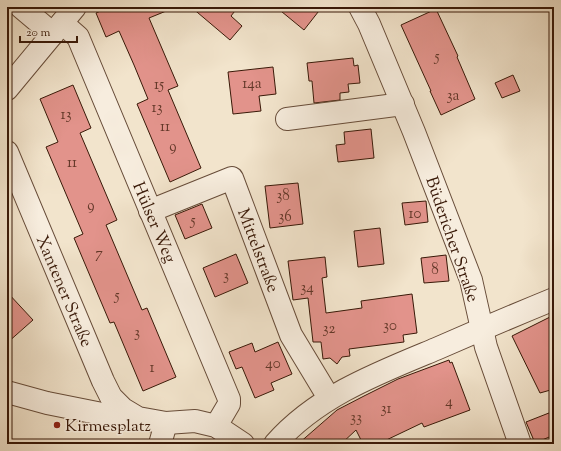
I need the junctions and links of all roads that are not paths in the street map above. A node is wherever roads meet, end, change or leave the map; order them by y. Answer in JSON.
{"nodes":[{"id":1,"x":21,"y":7,"type":"edge"},
{"id":2,"x":360,"y":7,"type":"edge"},
{"id":3,"x":63,"y":21,"type":"edge"},
{"id":4,"x":7,"y":90,"type":"edge"},
{"id":5,"x":403,"y":104,"type":"junction"},
{"id":6,"x":287,"y":119,"type":"dead end"},
{"id":7,"x":7,"y":152,"type":"edge"},
{"id":8,"x":150,"y":211,"type":"junction"},
{"id":9,"x":554,"y":299,"type":"edge"},
{"id":10,"x":482,"y":330,"type":"junction"},
{"id":11,"x":7,"y":392,"type":"edge"},
{"id":12,"x":329,"y":398,"type":"junction"},
{"id":13,"x":138,"y":418,"type":"junction"},
{"id":14,"x":166,"y":423,"type":"junction"},
{"id":15,"x":216,"y":426,"type":"junction"},
{"id":16,"x":160,"y":444,"type":"edge"},
{"id":17,"x":243,"y":444,"type":"edge"},
{"id":18,"x":275,"y":444,"type":"edge"},
{"id":19,"x":520,"y":444,"type":"edge"}],
"edges":[{"from":1,"to":3,"type":"street","name":"Hülser Weg"},
{"from":2,"to":5,"type":"street","name":"Büdericher Straße"},
{"from":3,"to":4,"type":"street"},
{"from":3,"to":8,"type":"street","name":"Hülser Weg"},
{"from":5,"to":6,"type":"street"},
{"from":5,"to":10,"type":"street","name":"Büdericher Straße"},
{"from":7,"to":13,"type":"street","name":"Xantener Straße"},
{"from":8,"to":12,"type":"street","name":"Mittelstraße"},
{"from":8,"to":15,"type":"street","name":"Hülser Weg"},
{"from":9,"to":10,"type":"street"},
{"from":10,"to":12,"type":"street"},
{"from":10,"to":19,"type":"street","name":"Büdericher Straße"},
{"from":11,"to":13,"type":"street","name":"Xantener Straße"},
{"from":12,"to":18,"type":"street"},
{"from":13,"to":14,"type":"street","name":"Xantener Straße"},
{"from":14,"to":15,"type":"street","name":"Xantener Straße"},
{"from":14,"to":16,"type":"street"},
{"from":15,"to":17,"type":"street","name":"Xantener Straße"}]}
